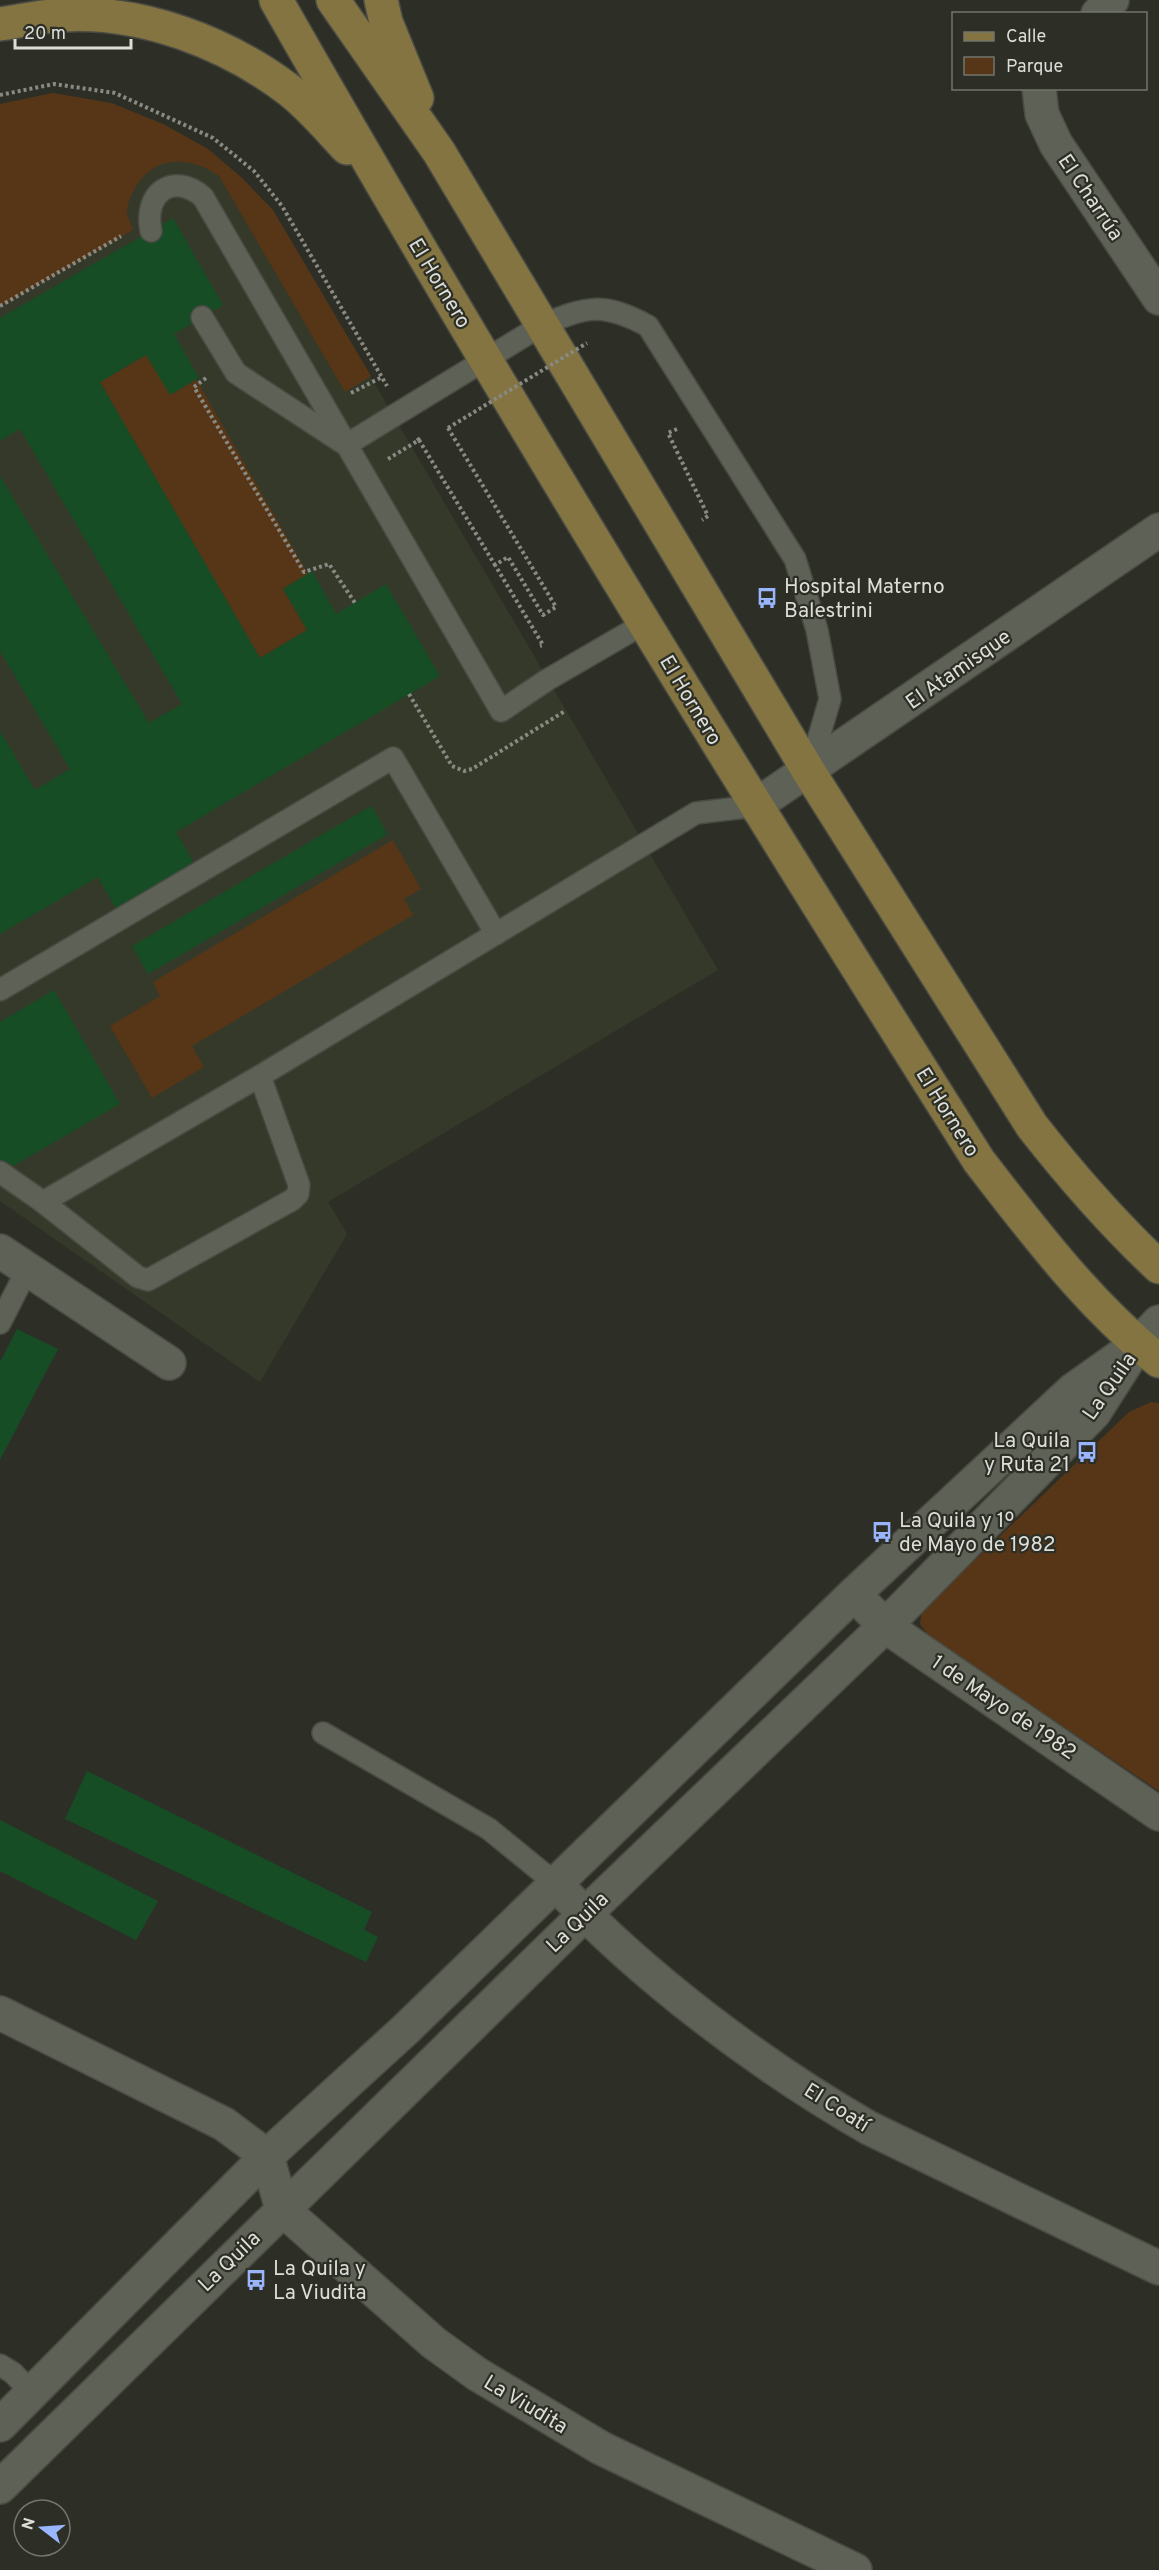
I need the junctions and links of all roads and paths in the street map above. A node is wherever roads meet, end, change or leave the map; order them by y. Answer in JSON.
{"nodes":[{"id":1,"x":276,"y":0,"type":"edge"},
{"id":2,"x":333,"y":0,"type":"edge"},
{"id":3,"x":381,"y":0,"type":"edge"},
{"id":4,"x":1112,"y":0,"type":"edge"},
{"id":5,"x":1100,"y":12,"type":"edge"},
{"id":6,"x":0,"y":24,"type":"edge"},
{"id":7,"x":1039,"y":90,"type":"edge"},
{"id":8,"x":439,"y":152,"type":"junction"},
{"id":9,"x":382,"y":186,"type":"junction"},
{"id":10,"x":151,"y":231,"type":"dead end"},
{"id":11,"x":122,"y":235,"type":"dead end"},
{"id":12,"x":1159,"y":298,"type":"edge"},
{"id":13,"x":0,"y":306,"type":"edge"},
{"id":14,"x":202,"y":317,"type":"dead end"},
{"id":15,"x":542,"y":325,"type":"junction"},
{"id":16,"x":587,"y":343,"type":"dead end"},
{"id":17,"x":486,"y":359,"type":"junction"},
{"id":18,"x":211,"y":374,"type":"dead end"},
{"id":19,"x":705,"y":416,"type":"junction"},
{"id":20,"x":418,"y":440,"type":"dead end"},
{"id":21,"x":346,"y":445,"type":"junction"},
{"id":22,"x":708,"y":516,"type":"dead end"},
{"id":23,"x":1159,"y":530,"type":"edge"},
{"id":24,"x":495,"y":565,"type":"junction"},
{"id":25,"x":355,"y":603,"type":"dead end"},
{"id":26,"x":645,"y":623,"type":"junction"},
{"id":27,"x":537,"y":648,"type":"dead end"},
{"id":28,"x":409,"y":694,"type":"dead end"},
{"id":29,"x":565,"y":711,"type":"dead end"},
{"id":30,"x":809,"y":772,"type":"junction"},
{"id":31,"x":755,"y":806,"type":"junction"},
{"id":32,"x":496,"y":934,"type":"junction"},
{"id":33,"x":0,"y":990,"type":"edge"},
{"id":34,"x":260,"y":1076,"type":"junction"},
{"id":35,"x":0,"y":1172,"type":"edge"},
{"id":36,"x":43,"y":1202,"type":"junction"},
{"id":37,"x":0,"y":1251,"type":"edge"},
{"id":38,"x":1159,"y":1268,"type":"edge"},
{"id":39,"x":27,"y":1270,"type":"junction"},
{"id":40,"x":0,"y":1323,"type":"edge"},
{"id":41,"x":1152,"y":1342,"type":"edge"},
{"id":42,"x":169,"y":1364,"type":"dead end"},
{"id":43,"x":854,"y":1594,"type":"junction"},
{"id":44,"x":885,"y":1626,"type":"junction"},
{"id":45,"x":323,"y":1733,"type":"dead end"},
{"id":46,"x":1159,"y":1814,"type":"edge"},
{"id":47,"x":555,"y":1883,"type":"junction"},
{"id":48,"x":584,"y":1915,"type":"junction"},
{"id":49,"x":0,"y":2013,"type":"edge"},
{"id":50,"x":267,"y":2156,"type":"junction"},
{"id":51,"x":282,"y":2209,"type":"junction"},
{"id":52,"x":1159,"y":2268,"type":"edge"},
{"id":53,"x":0,"y":2365,"type":"edge"},
{"id":54,"x":32,"y":2393,"type":"junction"},
{"id":55,"x":0,"y":2425,"type":"edge"},
{"id":56,"x":0,"y":2487,"type":"edge"},
{"id":57,"x":855,"y":2570,"type":"edge"}],
"edges":[{"from":1,"to":9,"type":"main road","name":"El Hornero"},
{"from":2,"to":8,"type":"main road"},
{"from":3,"to":8,"type":"main road"},
{"from":4,"to":5,"type":"main road"},
{"from":6,"to":9,"type":"main road"},
{"from":7,"to":12,"type":"main road","name":"El Charrúa"},
{"from":8,"to":15,"type":"main road"},
{"from":9,"to":17,"type":"main road","name":"El Hornero"},
{"from":10,"to":21,"type":"lane"},
{"from":11,"to":13,"type":"path"},
{"from":14,"to":21,"type":"lane"},
{"from":15,"to":17,"type":"lane"},
{"from":15,"to":19,"type":"lane"},
{"from":15,"to":30,"type":"main road"},
{"from":16,"to":24,"type":"path","bridge":true},
{"from":17,"to":21,"type":"lane"},
{"from":17,"to":26,"type":"main road","name":"El Hornero"},
{"from":18,"to":25,"type":"path"},
{"from":19,"to":22,"type":"path"},
{"from":19,"to":30,"type":"lane"},
{"from":20,"to":24,"type":"path"},
{"from":21,"to":26,"type":"lane"},
{"from":23,"to":30,"type":"main road","name":"El Atamisque"},
{"from":24,"to":27,"type":"path"},
{"from":26,"to":31,"type":"main road","name":"El Hornero"},
{"from":28,"to":29,"type":"path"},
{"from":30,"to":31,"type":"main road","name":"El Atamisque"},
{"from":30,"to":38,"type":"main road"},
{"from":31,"to":32,"type":"lane"},
{"from":31,"to":41,"type":"main road","name":"El Hornero"},
{"from":32,"to":33,"type":"lane"},
{"from":32,"to":34,"type":"lane"},
{"from":34,"to":36,"type":"lane"},
{"from":34,"to":36,"type":"lane"},
{"from":35,"to":36,"type":"lane"},
{"from":37,"to":39,"type":"main road"},
{"from":39,"to":40,"type":"lane"},
{"from":39,"to":42,"type":"main road"},
{"from":41,"to":43,"type":"main road","name":"La Quila"},
{"from":41,"to":44,"type":"main road","name":"La Quila"},
{"from":43,"to":44,"type":"main road","name":"1 de Mayo de 1982"},
{"from":43,"to":47,"type":"main road","name":"La Quila"},
{"from":44,"to":46,"type":"main road","name":"1 de Mayo de 1982"},
{"from":44,"to":48,"type":"main road","name":"La Quila"},
{"from":45,"to":47,"type":"lane"},
{"from":47,"to":48,"type":"main road","name":"El Coatí"},
{"from":47,"to":50,"type":"main road","name":"La Quila"},
{"from":48,"to":51,"type":"main road","name":"La Quila"},
{"from":48,"to":52,"type":"main road","name":"El Coatí"},
{"from":49,"to":50,"type":"main road"},
{"from":50,"to":51,"type":"main road"},
{"from":50,"to":54,"type":"main road","name":"La Quila"},
{"from":51,"to":56,"type":"main road","name":"La Quila"},
{"from":51,"to":57,"type":"main road","name":"La Viudita"},
{"from":53,"to":54,"type":"lane"},
{"from":54,"to":55,"type":"main road","name":"La Quila"}]}
